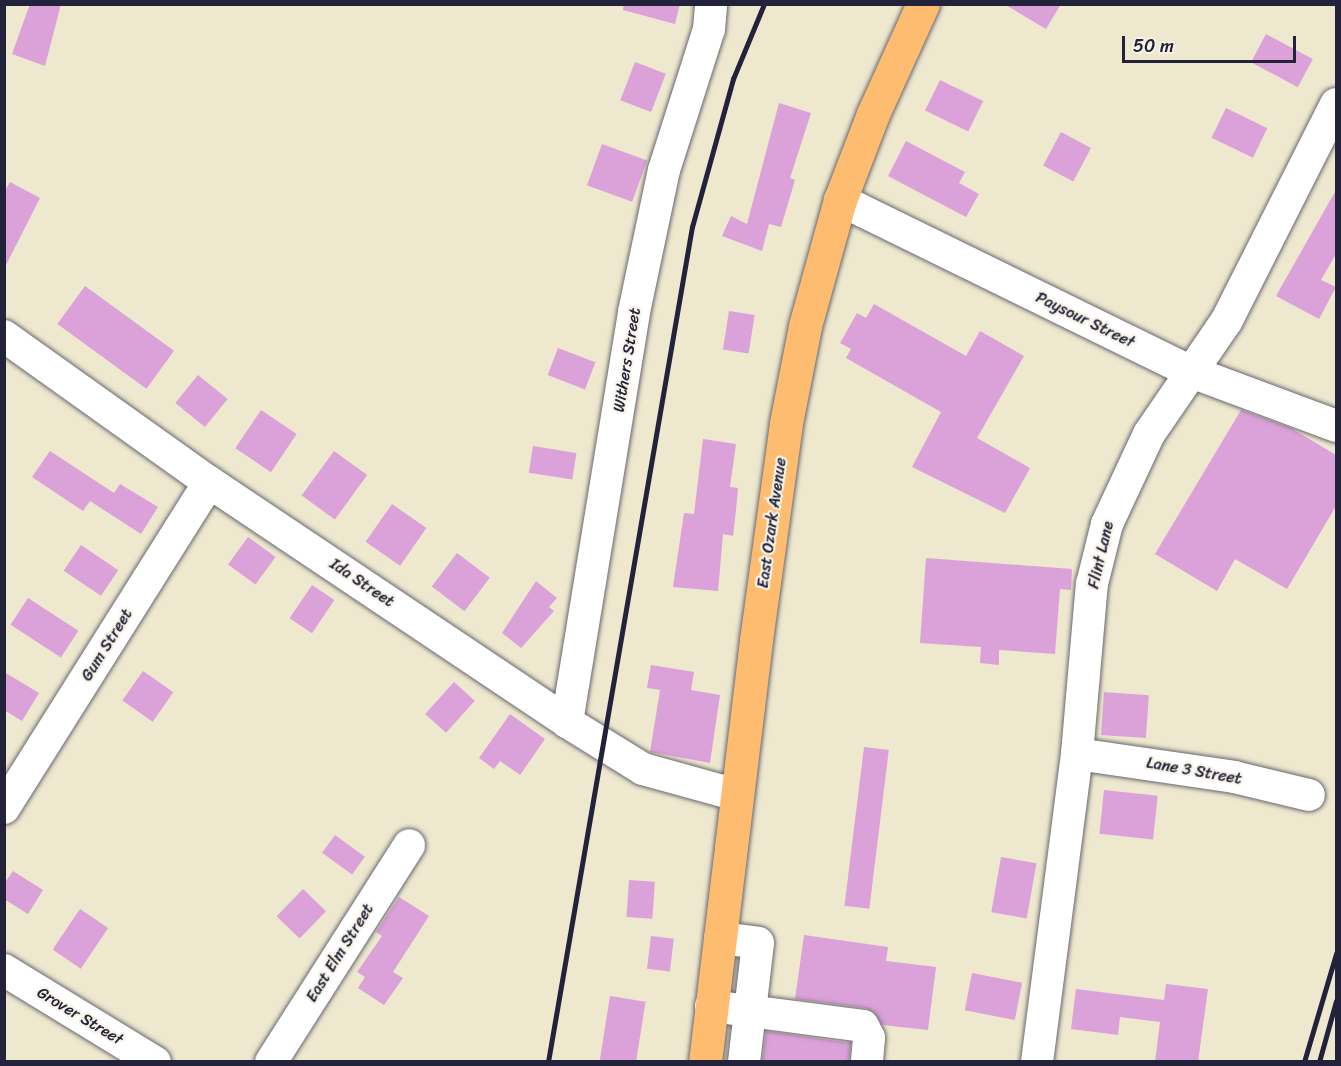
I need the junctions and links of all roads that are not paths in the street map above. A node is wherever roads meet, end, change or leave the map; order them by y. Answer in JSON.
{"nodes":[{"id":1,"x":711,"y":4,"type":"edge"},
{"id":2,"x":923,"y":4,"type":"edge"},
{"id":3,"x":1336,"y":104,"type":"edge"},
{"id":4,"x":840,"y":200,"type":"junction"},
{"id":5,"x":4,"y":336,"type":"edge"},
{"id":6,"x":1189,"y":371,"type":"junction"},
{"id":7,"x":1336,"y":426,"type":"edge"},
{"id":8,"x":210,"y":482,"type":"junction"},
{"id":9,"x":567,"y":722,"type":"junction"},
{"id":10,"x":1077,"y":754,"type":"junction"},
{"id":11,"x":737,"y":795,"type":"junction"},
{"id":12,"x":1310,"y":795,"type":"dead end"},
{"id":13,"x":4,"y":808,"type":"edge"},
{"id":14,"x":409,"y":845,"type":"dead end"},
{"id":15,"x":720,"y":938,"type":"junction"},
{"id":16,"x":4,"y":970,"type":"edge"},
{"id":17,"x":711,"y":1006,"type":"junction"},
{"id":18,"x":750,"y":1011,"type":"junction"},
{"id":19,"x":155,"y":1062,"type":"edge"},
{"id":20,"x":271,"y":1062,"type":"edge"},
{"id":21,"x":705,"y":1062,"type":"edge"},
{"id":22,"x":744,"y":1062,"type":"edge"},
{"id":23,"x":867,"y":1062,"type":"edge"},
{"id":24,"x":1036,"y":1062,"type":"edge"}],
"edges":[{"from":1,"to":9,"type":"street","name":"Withers Street"},
{"from":2,"to":4,"type":"main road","name":"East Ozark Avenue"},
{"from":3,"to":6,"type":"street","name":"Flint Lane"},
{"from":4,"to":6,"type":"street","name":"Paysour Street"},
{"from":4,"to":11,"type":"main road","name":"East Ozark Avenue"},
{"from":5,"to":8,"type":"street","name":"Ida Street"},
{"from":6,"to":7,"type":"street","name":"Paysour Street"},
{"from":6,"to":10,"type":"street","name":"Flint Lane"},
{"from":8,"to":9,"type":"street","name":"Ida Street"},
{"from":8,"to":13,"type":"street","name":"Gum Street"},
{"from":9,"to":11,"type":"street","name":"Ida Street"},
{"from":10,"to":12,"type":"street","name":"Lane 3 Street"},
{"from":10,"to":24,"type":"street","name":"Flint Lane"},
{"from":11,"to":15,"type":"main road","name":"East Ozark Avenue"},
{"from":14,"to":20,"type":"street","name":"East Elm Street"},
{"from":15,"to":17,"type":"main road","name":"East Ozark Avenue"},
{"from":15,"to":18,"type":"street"},
{"from":16,"to":19,"type":"street","name":"Grover Street"},
{"from":17,"to":18,"type":"street"},
{"from":17,"to":21,"type":"main road","name":"East Ozark Avenue"},
{"from":18,"to":22,"type":"street"},
{"from":18,"to":23,"type":"street"}]}
